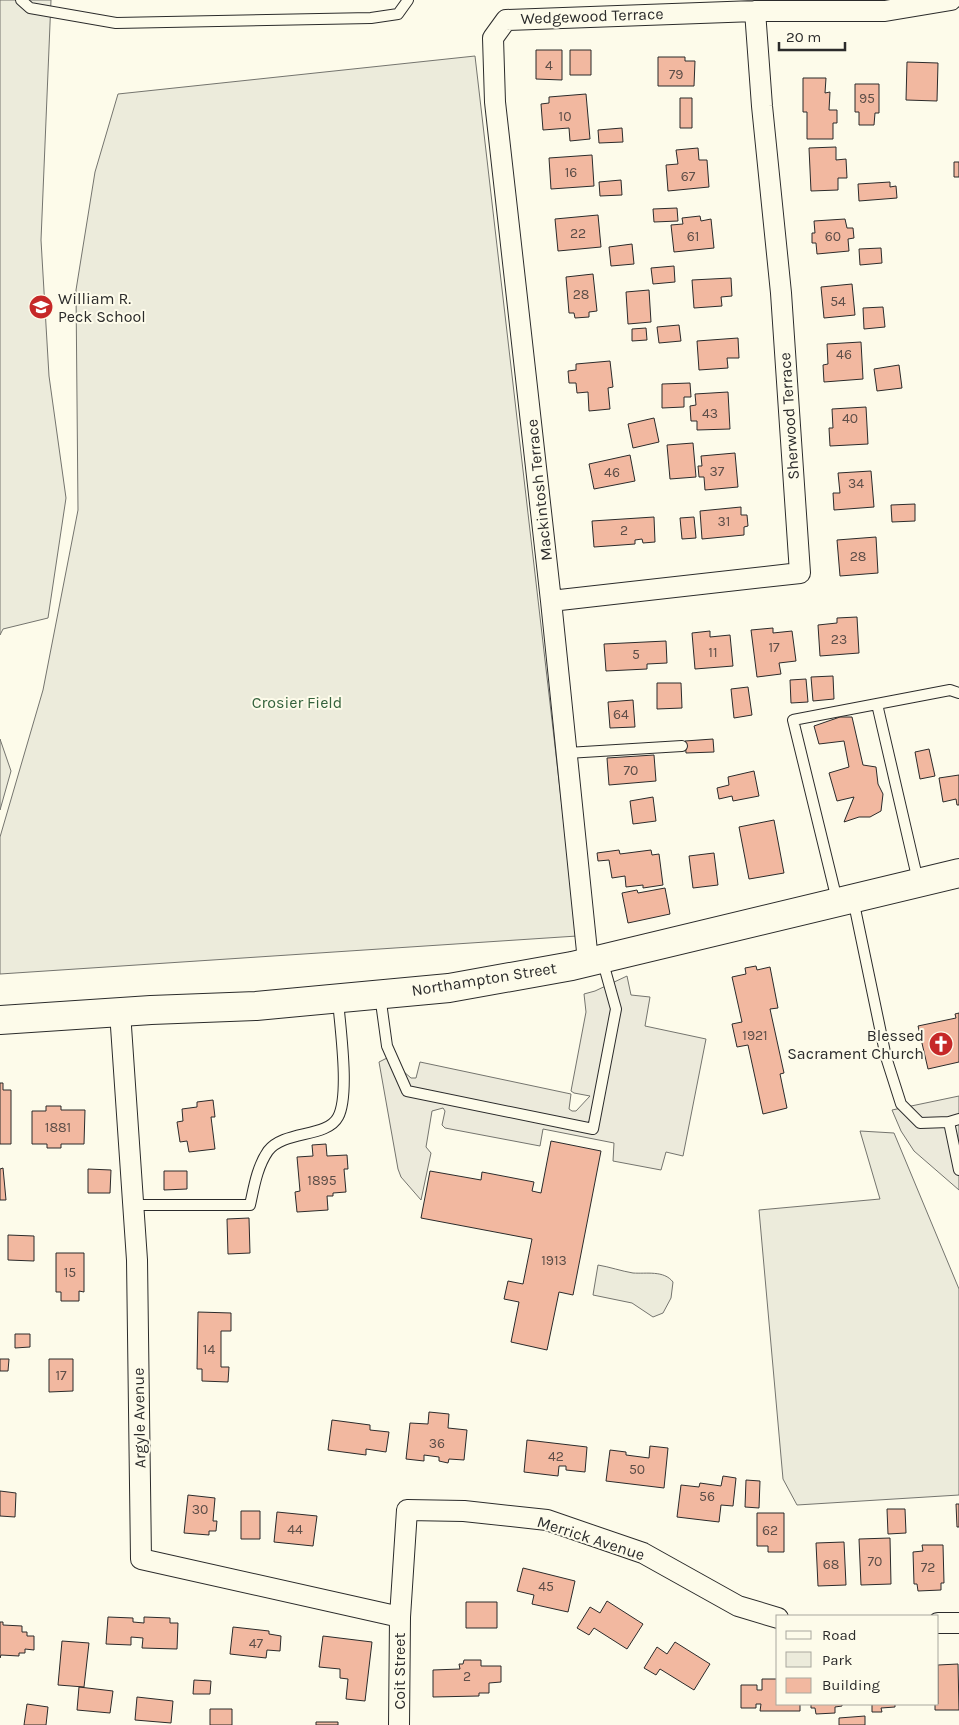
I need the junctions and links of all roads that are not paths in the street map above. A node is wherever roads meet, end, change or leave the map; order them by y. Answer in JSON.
{"nodes":[{"id":1,"x":21,"y":0,"type":"edge"},
{"id":2,"x":408,"y":0,"type":"edge"},
{"id":3,"x":951,"y":0,"type":"edge"},
{"id":4,"x":888,"y":5,"type":"edge"},
{"id":5,"x":755,"y":11,"type":"junction"},
{"id":6,"x":504,"y":22,"type":"joint"},
{"id":7,"x":551,"y":601,"type":"junction"},
{"id":8,"x":959,"y":693,"type":"edge"},
{"id":9,"x":877,"y":704,"type":"junction"},
{"id":10,"x":682,"y":746,"type":"dead end"},
{"id":11,"x":567,"y":753,"type":"junction"},
{"id":12,"x":959,"y":873,"type":"edge"},
{"id":13,"x":919,"y":882,"type":"junction"},
{"id":14,"x":845,"y":899,"type":"junction"},
{"id":15,"x":595,"y":960,"type":"junction"},
{"id":16,"x":380,"y":994,"type":"junction"},
{"id":17,"x":338,"y":997,"type":"junction"},
{"id":18,"x":120,"y":1012,"type":"junction"},
{"id":19,"x":0,"y":1020,"type":"edge"},
{"id":20,"x":954,"y":1121,"type":"edge"},
{"id":21,"x":959,"y":1170,"type":"edge"},
{"id":22,"x":133,"y":1205,"type":"junction"},
{"id":23,"x":400,"y":1617,"type":"junction"},
{"id":24,"x":776,"y":1617,"type":"edge"},
{"id":25,"x":959,"y":1623,"type":"edge"},
{"id":26,"x":939,"y":1624,"type":"edge"},
{"id":27,"x":399,"y":1725,"type":"edge"}],
"edges":[{"from":1,"to":2,"type":"lane"},
{"from":3,"to":4,"type":"street","name":"Wedgewood Terrace"},
{"from":4,"to":5,"type":"street","name":"Wedgewood Terrace"},
{"from":5,"to":6,"type":"street","name":"Wedgewood Terrace"},
{"from":5,"to":7,"type":"street","name":"Sherwood Terrace"},
{"from":6,"to":7,"type":"street","name":"Mackintosh Terrace"},
{"from":7,"to":11,"type":"street","name":"Mackintosh Terrace"},
{"from":8,"to":9,"type":"lane"},
{"from":9,"to":13,"type":"lane"},
{"from":9,"to":14,"type":"lane"},
{"from":10,"to":11,"type":"lane"},
{"from":11,"to":15,"type":"street","name":"Mackintosh Terrace"},
{"from":12,"to":13,"type":"main road","name":"Northampton Street"},
{"from":13,"to":14,"type":"main road","name":"Northampton Street"},
{"from":14,"to":15,"type":"main road","name":"Northampton Street"},
{"from":14,"to":20,"type":"lane"},
{"from":15,"to":16,"type":"main road","name":"Northampton Street"},
{"from":15,"to":16,"type":"lane"},
{"from":16,"to":17,"type":"main road","name":"Northampton Street"},
{"from":17,"to":18,"type":"main road","name":"Northampton Street"},
{"from":17,"to":22,"type":"lane"},
{"from":18,"to":19,"type":"main road","name":"Northampton Street"},
{"from":18,"to":22,"type":"street","name":"Argyle Avenue"},
{"from":20,"to":21,"type":"lane"},
{"from":22,"to":23,"type":"street","name":"Argyle Avenue"},
{"from":23,"to":24,"type":"street","name":"Merrick Avenue"},
{"from":23,"to":27,"type":"street","name":"Coit Street"},
{"from":25,"to":26,"type":"street"}]}
